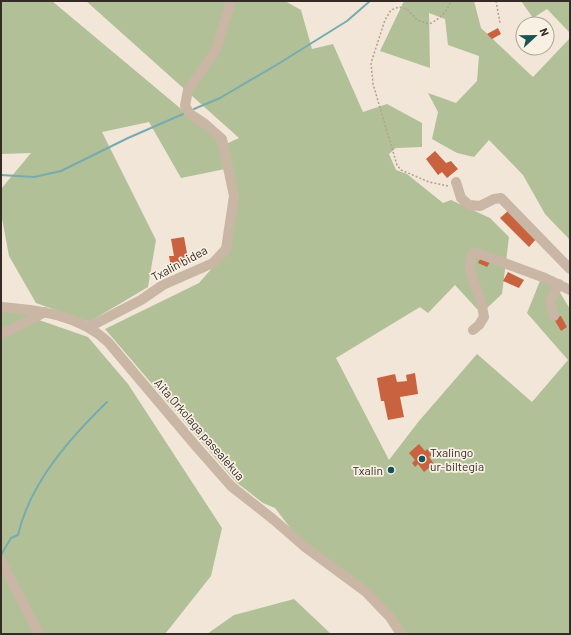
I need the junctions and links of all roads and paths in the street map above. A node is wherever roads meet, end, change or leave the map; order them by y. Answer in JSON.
{"nodes":[{"id":1,"x":231,"y":1,"type":"edge"},
{"id":2,"x":451,"y":1,"type":"edge"},
{"id":3,"x":496,"y":1,"type":"edge"},
{"id":4,"x":500,"y":24,"type":"dead end"},
{"id":5,"x":456,"y":182,"type":"joint"},
{"id":6,"x":570,"y":269,"type":"edge"},
{"id":7,"x":559,"y":284,"type":"junction"},
{"id":8,"x":570,"y":290,"type":"edge"},
{"id":9,"x":1,"y":307,"type":"edge"},
{"id":10,"x":45,"y":312,"type":"junction"},
{"id":11,"x":554,"y":316,"type":"dead end"},
{"id":12,"x":89,"y":327,"type":"junction"},
{"id":13,"x":473,"y":330,"type":"dead end"},
{"id":14,"x":1,"y":333,"type":"edge"},
{"id":15,"x":1,"y":561,"type":"edge"},
{"id":16,"x":39,"y":634,"type":"edge"},
{"id":17,"x":402,"y":634,"type":"edge"}],
"edges":[{"from":1,"to":12,"type":"street","name":"Txalin bidea"},
{"from":2,"to":5,"type":"path"},
{"from":3,"to":4,"type":"path"},
{"from":5,"to":6,"type":"street"},
{"from":7,"to":8,"type":"street"},
{"from":7,"to":11,"type":"street"},
{"from":7,"to":13,"type":"street"},
{"from":9,"to":10,"type":"street","name":"Aita Orkolaga pasealekua"},
{"from":10,"to":12,"type":"street","name":"Aita Orkolaga pasealekua"},
{"from":10,"to":14,"type":"street"},
{"from":12,"to":17,"type":"street","name":"Aita Orkolaga pasealekua"},
{"from":15,"to":16,"type":"street"}]}
